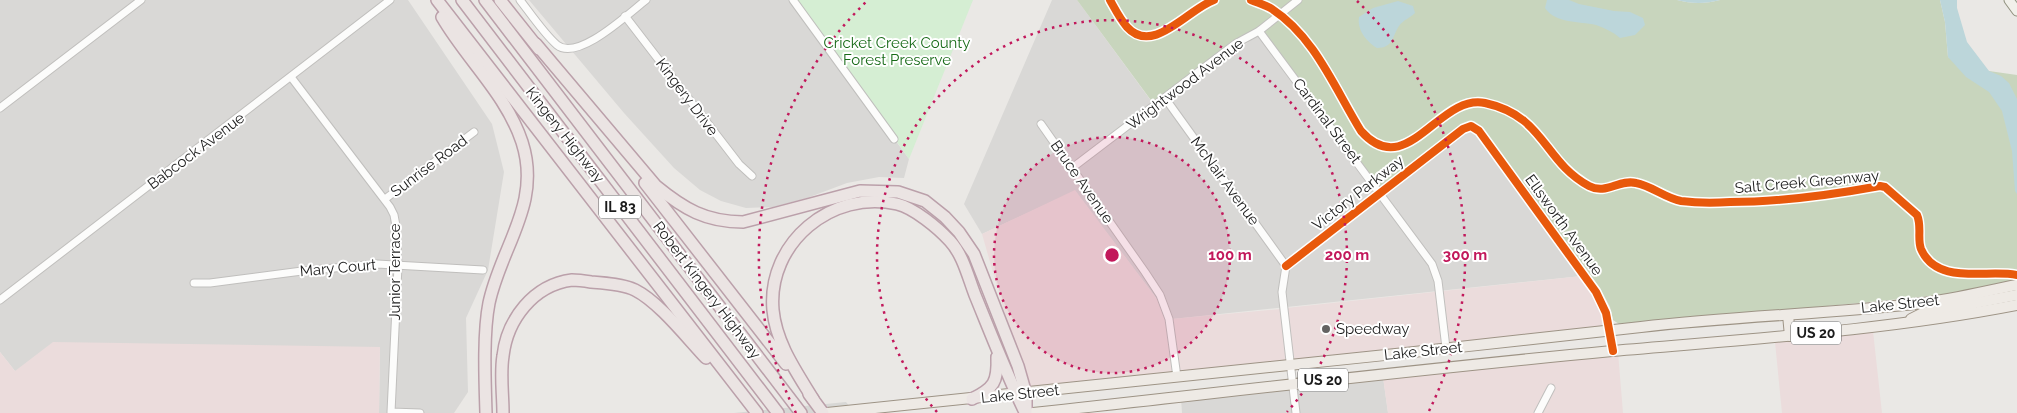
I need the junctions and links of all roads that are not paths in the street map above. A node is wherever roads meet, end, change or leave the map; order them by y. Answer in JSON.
{"nodes":[{"id":1,"x":141,"y":0,"type":"edge"},
{"id":2,"x":390,"y":0,"type":"edge"},
{"id":3,"x":433,"y":0,"type":"edge"},
{"id":4,"x":437,"y":0,"type":"edge"},
{"id":5,"x":462,"y":0,"type":"edge"},
{"id":6,"x":485,"y":0,"type":"edge"},
{"id":7,"x":500,"y":0,"type":"edge"},
{"id":8,"x":520,"y":0,"type":"edge"},
{"id":9,"x":646,"y":0,"type":"edge"},
{"id":10,"x":793,"y":0,"type":"edge"},
{"id":11,"x":1298,"y":0,"type":"edge"},
{"id":12,"x":2009,"y":0,"type":"edge"},
{"id":13,"x":2017,"y":11,"type":"edge"},
{"id":14,"x":625,"y":16,"type":"junction"},
{"id":15,"x":1259,"y":31,"type":"junction"},
{"id":16,"x":536,"y":44,"type":"junction"},
{"id":17,"x":291,"y":77,"type":"junction"},
{"id":18,"x":1165,"y":98,"type":"junction"},
{"id":19,"x":0,"y":108,"type":"edge"},
{"id":20,"x":1041,"y":124,"type":"dead end"},
{"id":21,"x":1471,"y":126,"type":"joint"},
{"id":22,"x":474,"y":132,"type":"dead end"},
{"id":23,"x":894,"y":139,"type":"dead end"},
{"id":24,"x":1072,"y":168,"type":"junction"},
{"id":25,"x":752,"y":176,"type":"dead end"},
{"id":26,"x":1380,"y":194,"type":"junction"},
{"id":27,"x":384,"y":199,"type":"junction"},
{"id":28,"x":398,"y":266,"type":"junction"},
{"id":29,"x":1286,"y":266,"type":"junction"},
{"id":30,"x":483,"y":270,"type":"dead end"},
{"id":31,"x":194,"y":283,"type":"dead end"},
{"id":32,"x":2017,"y":285,"type":"edge"},
{"id":33,"x":2017,"y":295,"type":"edge"},
{"id":34,"x":0,"y":300,"type":"edge"},
{"id":35,"x":2017,"y":305,"type":"edge"},
{"id":36,"x":1788,"y":315,"type":"junction"},
{"id":37,"x":1901,"y":324,"type":"junction"},
{"id":38,"x":1610,"y":332,"type":"junction"},
{"id":39,"x":1790,"y":336,"type":"junction"},
{"id":40,"x":1446,"y":348,"type":"junction"},
{"id":41,"x":997,"y":351,"type":"junction"},
{"id":42,"x":1613,"y":351,"type":"junction"},
{"id":43,"x":1290,"y":364,"type":"junction"},
{"id":44,"x":1177,"y":377,"type":"junction"},
{"id":45,"x":1293,"y":383,"type":"junction"},
{"id":46,"x":1551,"y":388,"type":"dead end"},
{"id":47,"x":503,"y":394,"type":"junction"},
{"id":48,"x":1021,"y":394,"type":"junction"},
{"id":49,"x":813,"y":399,"type":"junction"},
{"id":50,"x":972,"y":399,"type":"junction"},
{"id":51,"x":486,"y":400,"type":"junction"},
{"id":52,"x":747,"y":401,"type":"junction"},
{"id":53,"x":420,"y":413,"type":"edge"},
{"id":54,"x":477,"y":413,"type":"edge"},
{"id":55,"x":486,"y":413,"type":"edge"},
{"id":56,"x":503,"y":413,"type":"edge"},
{"id":57,"x":512,"y":413,"type":"edge"},
{"id":58,"x":757,"y":413,"type":"edge"},
{"id":59,"x":778,"y":413,"type":"edge"},
{"id":60,"x":801,"y":413,"type":"edge"},
{"id":61,"x":823,"y":413,"type":"edge"},
{"id":62,"x":827,"y":413,"type":"edge"},
{"id":63,"x":1025,"y":413,"type":"edge"},
{"id":64,"x":1033,"y":413,"type":"edge"},
{"id":65,"x":1296,"y":413,"type":"edge"},
{"id":66,"x":1538,"y":413,"type":"edge"}],
"edges":[{"from":1,"to":19,"type":"street"},
{"from":2,"to":17,"type":"street","name":"Babcock Avenue"},
{"from":3,"to":51,"type":"highway"},
{"from":4,"to":52,"type":"highway"},
{"from":5,"to":59,"type":"highway","name":"Kingery Highway","number":"IL 83"},
{"from":6,"to":60,"type":"highway","name":"Robert Kingery Highway","number":"IL 83"},
{"from":7,"to":16,"type":"highway"},
{"from":8,"to":14,"type":"street"},
{"from":9,"to":14,"type":"street"},
{"from":10,"to":23,"type":"street"},
{"from":11,"to":15,"type":"street","name":"Wrightwood Avenue"},
{"from":12,"to":13,"type":"main road"},
{"from":14,"to":25,"type":"street","name":"Kingery Drive"},
{"from":15,"to":18,"type":"street","name":"Wrightwood Avenue"},
{"from":15,"to":26,"type":"street","name":"Cardinal Street"},
{"from":16,"to":48,"type":"highway"},
{"from":16,"to":49,"type":"highway"},
{"from":17,"to":27,"type":"street","name":"Junior Terrace"},
{"from":17,"to":34,"type":"street","name":"Babcock Avenue"},
{"from":18,"to":24,"type":"street","name":"Wrightwood Avenue"},
{"from":18,"to":29,"type":"street","name":"McNair Avenue"},
{"from":20,"to":24,"type":"street","name":"Bruce Avenue"},
{"from":21,"to":26,"type":"street","name":"Victory Parkway"},
{"from":21,"to":38,"type":"street","name":"Ellsworth Avenue"},
{"from":22,"to":27,"type":"street","name":"Sunrise Road"},
{"from":24,"to":44,"type":"street","name":"Bruce Avenue"},
{"from":26,"to":29,"type":"street","name":"Victory Parkway"},
{"from":26,"to":40,"type":"street","name":"Cardinal Street"},
{"from":27,"to":28,"type":"street","name":"Junior Terrace"},
{"from":28,"to":30,"type":"street","name":"Mary Court"},
{"from":28,"to":31,"type":"street","name":"Mary Court"},
{"from":28,"to":53,"type":"street","name":"Junior Terrace"},
{"from":29,"to":43,"type":"street"},
{"from":32,"to":36,"type":"main road","name":"Lake Street","number":"US 20"},
{"from":33,"to":37,"type":"main road"},
{"from":35,"to":37,"type":"main road","name":"Lake Street","number":"US 20"},
{"from":36,"to":38,"type":"main road","name":"Lake Street","number":"US 20"},
{"from":36,"to":39,"type":"main road"},
{"from":37,"to":39,"type":"main road","name":"Lake Street","number":"US 20"},
{"from":38,"to":40,"type":"main road","name":"Lake Street","number":"US 20"},
{"from":38,"to":42,"type":"street","name":"Ellsworth Avenue"},
{"from":39,"to":42,"type":"main road","name":"Lake Street","number":"US 20"},
{"from":40,"to":43,"type":"main road","name":"Lake Street","number":"US 20"},
{"from":41,"to":48,"type":"highway"},
{"from":41,"to":49,"type":"highway"},
{"from":41,"to":50,"type":"highway"},
{"from":42,"to":45,"type":"main road","name":"Lake Street","number":"US 20"},
{"from":43,"to":44,"type":"main road","name":"Lake Street","number":"US 20"},
{"from":43,"to":45,"type":"street"},
{"from":44,"to":48,"type":"main road","name":"Lake Street","number":"US 20"},
{"from":45,"to":64,"type":"main road","name":"Lake Street","number":"US 20"},
{"from":45,"to":65,"type":"street"},
{"from":46,"to":66,"type":"street"},
{"from":47,"to":52,"type":"highway"},
{"from":47,"to":56,"type":"highway"},
{"from":47,"to":57,"type":"highway"},
{"from":48,"to":50,"type":"main road","name":"Lake Street","number":"US 20"},
{"from":48,"to":63,"type":"highway"},
{"from":49,"to":61,"type":"highway"},
{"from":50,"to":62,"type":"main road","name":"Lake Street","number":"US 20"},
{"from":51,"to":54,"type":"highway"},
{"from":51,"to":55,"type":"highway"},
{"from":52,"to":58,"type":"highway"}]}
